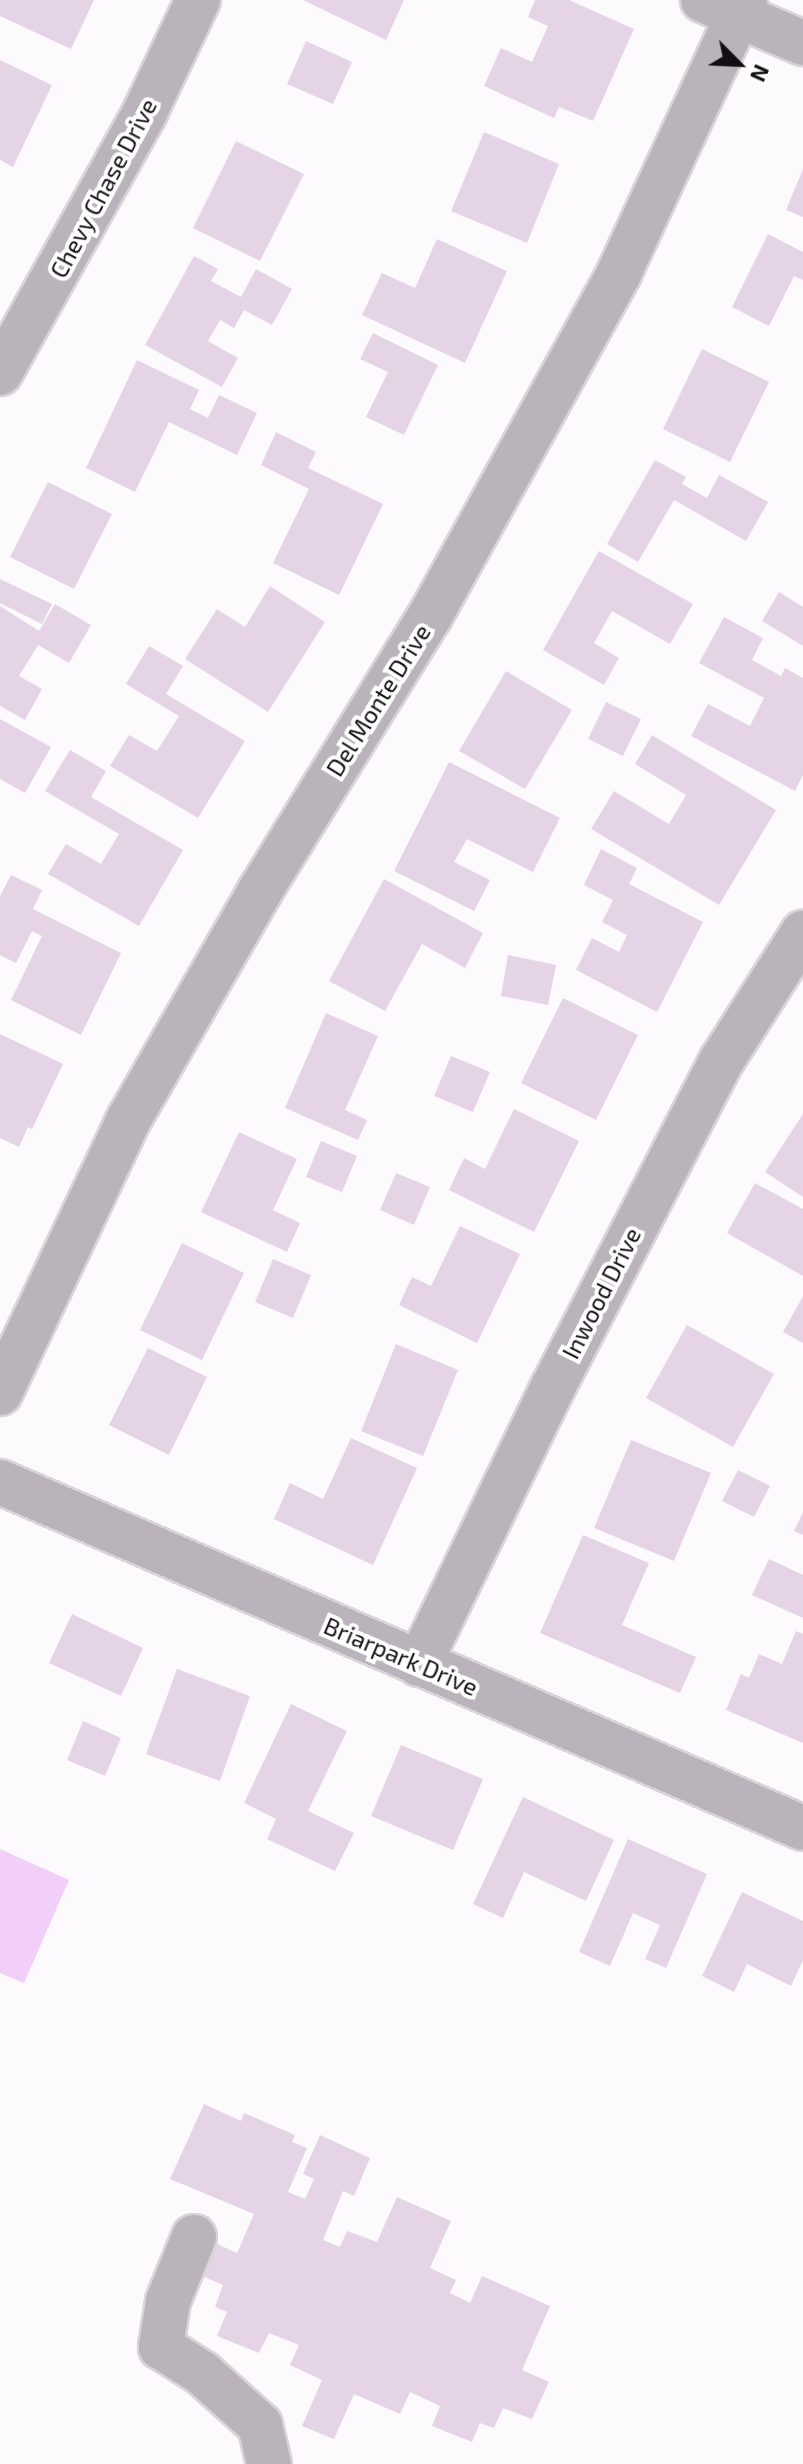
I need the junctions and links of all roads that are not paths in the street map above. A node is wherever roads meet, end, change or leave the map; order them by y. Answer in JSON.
{"nodes":[{"id":1,"x":198,"y":0,"type":"edge"},
{"id":2,"x":729,"y":5,"type":"edge"},
{"id":3,"x":803,"y":43,"type":"edge"},
{"id":4,"x":0,"y":373,"type":"edge"},
{"id":5,"x":803,"y":933,"type":"edge"},
{"id":6,"x":0,"y":1393,"type":"edge"},
{"id":7,"x":0,"y":1482,"type":"edge"},
{"id":8,"x":419,"y":1664,"type":"junction"},
{"id":9,"x":803,"y":1828,"type":"edge"},
{"id":10,"x":194,"y":2237,"type":"dead end"},
{"id":11,"x":269,"y":2464,"type":"edge"}],
"edges":[{"from":1,"to":4,"type":"street","name":"Chevy Chase Drive"},
{"from":2,"to":3,"type":"street"},
{"from":2,"to":6,"type":"street","name":"Del Monte Drive"},
{"from":5,"to":8,"type":"street","name":"Inwood Drive"},
{"from":7,"to":8,"type":"street","name":"Briarpark Drive"},
{"from":8,"to":9,"type":"street","name":"Briarpark Drive"},
{"from":10,"to":11,"type":"street"}]}
